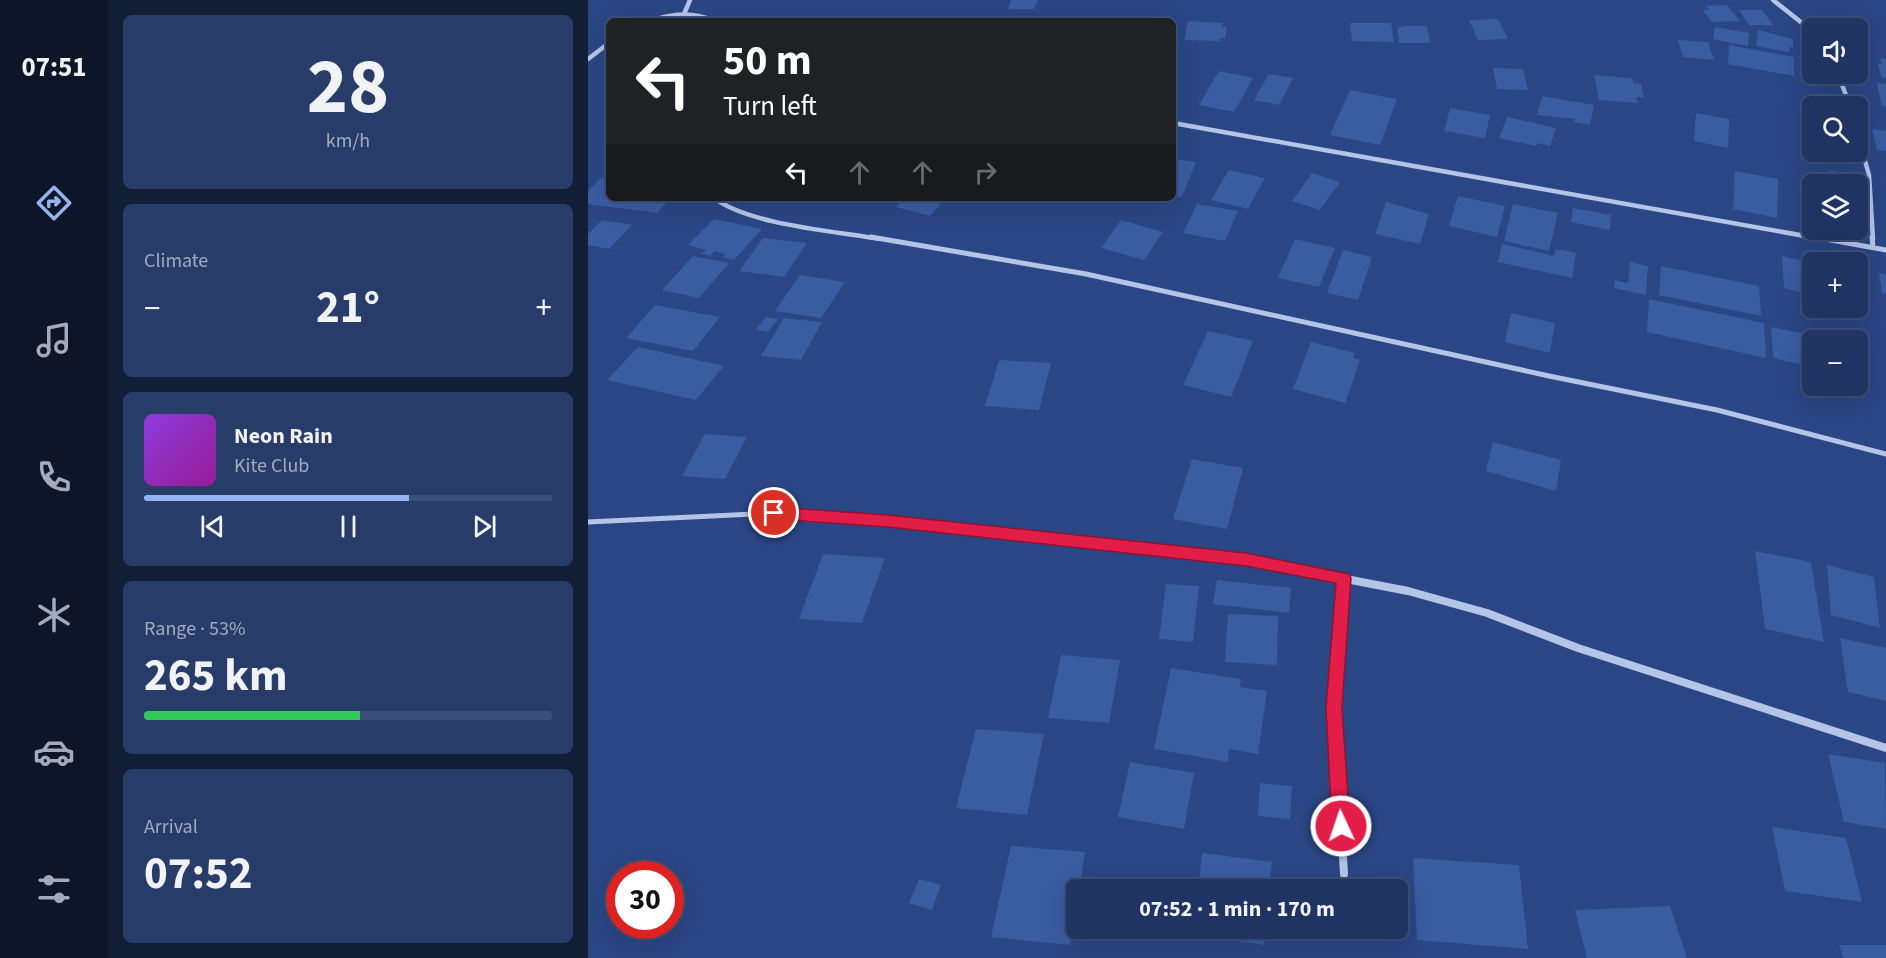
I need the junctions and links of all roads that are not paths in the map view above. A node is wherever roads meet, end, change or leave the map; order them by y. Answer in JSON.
{"nodes":[{"id":1,"x":690,"y":0,"type":"edge"},
{"id":2,"x":1773,"y":0,"type":"edge"},
{"id":3,"x":684,"y":14,"type":"junction"},
{"id":4,"x":665,"y":18,"type":"edge"},
{"id":5,"x":709,"y":18,"type":"edge"},
{"id":6,"x":1802,"y":23,"type":"edge"},
{"id":7,"x":606,"y":45,"type":"edge"},
{"id":8,"x":588,"y":59,"type":"edge"},
{"id":9,"x":1176,"y":124,"type":"edge"},
{"id":10,"x":1865,"y":162,"type":"edge"},
{"id":11,"x":718,"y":201,"type":"edge"},
{"id":12,"x":1873,"y":247,"type":"junction"},
{"id":13,"x":1886,"y":250,"type":"edge"},
{"id":14,"x":1886,"y":454,"type":"edge"},
{"id":15,"x":588,"y":522,"type":"edge"},
{"id":16,"x":1343,"y":578,"type":"junction"},
{"id":17,"x":1886,"y":748,"type":"edge"},
{"id":18,"x":1344,"y":874,"type":"dead end"}],
"edges":[{"from":1,"to":3,"type":"street"},
{"from":2,"to":6,"type":"street"},
{"from":3,"to":4,"type":"street"},
{"from":3,"to":5,"type":"street"},
{"from":7,"to":8,"type":"street"},
{"from":9,"to":12,"type":"street"},
{"from":10,"to":12,"type":"street"},
{"from":11,"to":14,"type":"street"},
{"from":12,"to":13,"type":"street"},
{"from":15,"to":16,"type":"street"},
{"from":16,"to":17,"type":"street"},
{"from":16,"to":18,"type":"street"}]}
